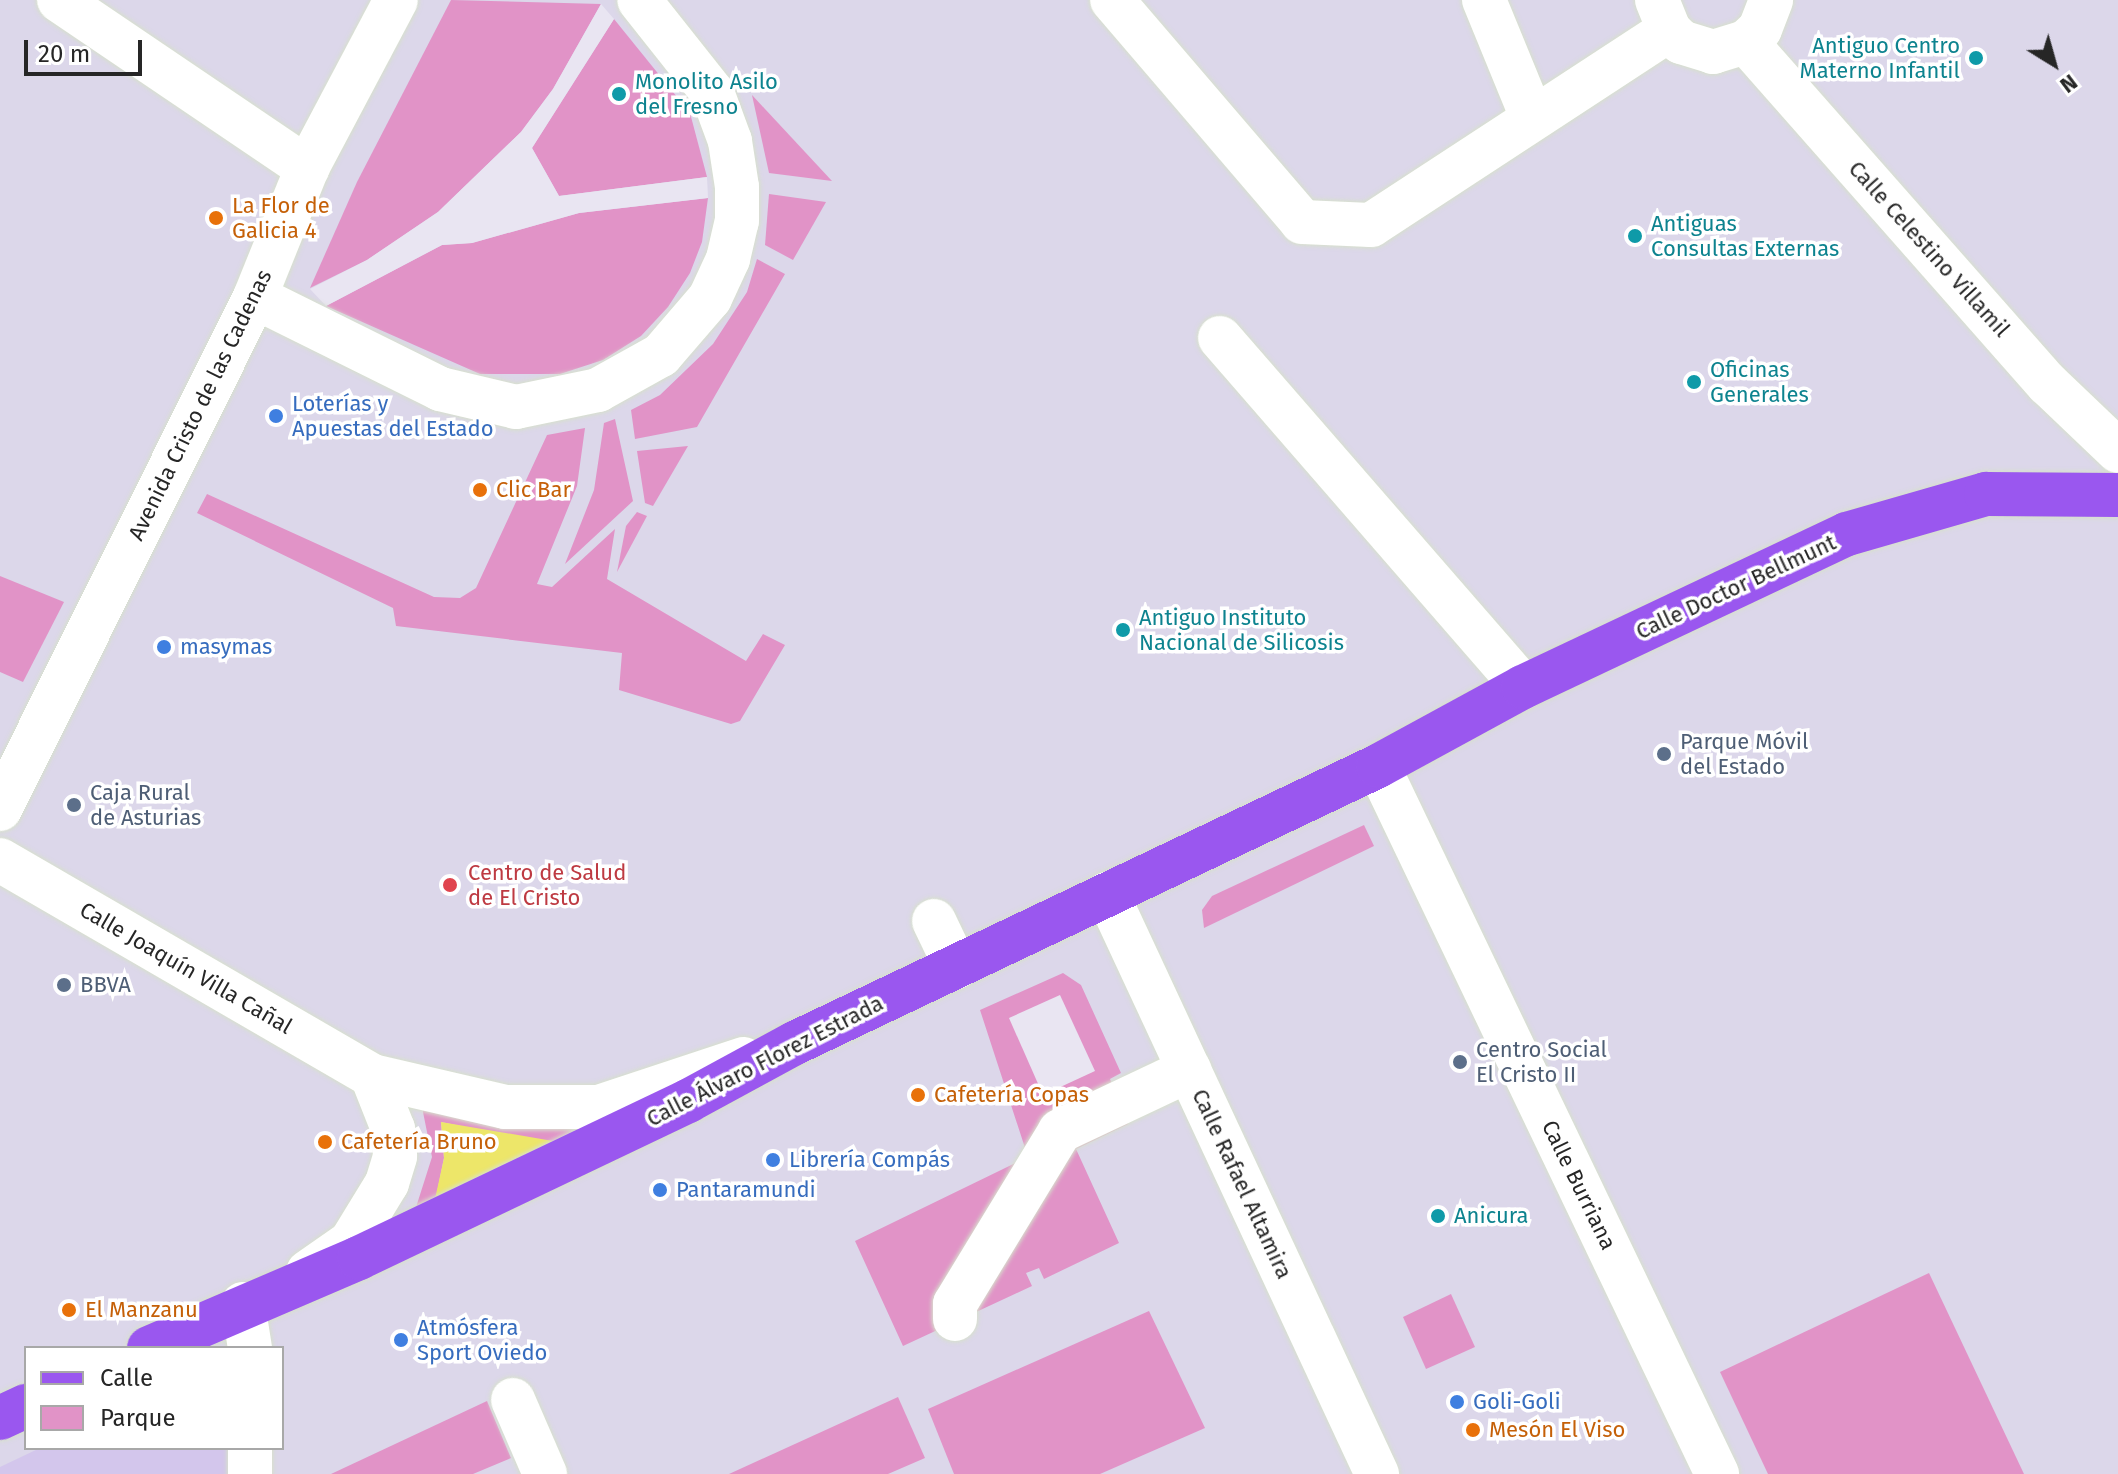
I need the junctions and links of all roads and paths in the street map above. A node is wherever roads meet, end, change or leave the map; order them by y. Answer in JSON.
{"nodes":[{"id":1,"x":59,"y":0,"type":"edge"},
{"id":2,"x":396,"y":0,"type":"edge"},
{"id":3,"x":639,"y":0,"type":"edge"},
{"id":4,"x":1112,"y":0,"type":"edge"},
{"id":5,"x":1484,"y":0,"type":"edge"},
{"id":6,"x":1771,"y":0,"type":"edge"},
{"id":7,"x":1663,"y":15,"type":"edge"},
{"id":8,"x":1746,"y":42,"type":"junction"},
{"id":9,"x":1532,"y":117,"type":"junction"},
{"id":10,"x":307,"y":168,"type":"junction"},
{"id":11,"x":255,"y":297,"type":"junction"},
{"id":12,"x":1220,"y":338,"type":"dead end"},
{"id":13,"x":2118,"y":451,"type":"edge"},
{"id":14,"x":2118,"y":495,"type":"edge"},
{"id":15,"x":1523,"y":687,"type":"junction"},
{"id":16,"x":1378,"y":766,"type":"junction"},
{"id":17,"x":0,"y":809,"type":"edge"},
{"id":18,"x":0,"y":860,"type":"edge"},
{"id":19,"x":1107,"y":894,"type":"junction"},
{"id":20,"x":934,"y":921,"type":"dead end"},
{"id":21,"x":956,"y":967,"type":"junction"},
{"id":22,"x":795,"y":1043,"type":"junction"},
{"id":23,"x":1189,"y":1070,"type":"junction"},
{"id":24,"x":372,"y":1076,"type":"junction"},
{"id":25,"x":295,"y":1281,"type":"junction"},
{"id":26,"x":243,"y":1304,"type":"junction"},
{"id":27,"x":955,"y":1319,"type":"dead end"},
{"id":28,"x":153,"y":1346,"type":"edge"},
{"id":29,"x":250,"y":1346,"type":"edge"},
{"id":30,"x":513,"y":1400,"type":"dead end"},
{"id":31,"x":24,"y":1407,"type":"edge"},
{"id":32,"x":0,"y":1418,"type":"edge"},
{"id":33,"x":250,"y":1450,"type":"edge"},
{"id":34,"x":250,"y":1474,"type":"edge"},
{"id":35,"x":545,"y":1474,"type":"edge"},
{"id":36,"x":1377,"y":1474,"type":"edge"},
{"id":37,"x":1717,"y":1474,"type":"edge"}],
"edges":[{"from":1,"to":10,"type":"street"},
{"from":2,"to":10,"type":"street","name":"Avenida Cristo de las Cadenas"},
{"from":3,"to":11,"type":"street"},
{"from":4,"to":9,"type":"street"},
{"from":5,"to":9,"type":"street"},
{"from":6,"to":8,"type":"street"},
{"from":7,"to":8,"type":"street"},
{"from":7,"to":9,"type":"street"},
{"from":8,"to":13,"type":"street","name":"Calle Celestino Villamil"},
{"from":10,"to":11,"type":"street","name":"Avenida Cristo de las Cadenas"},
{"from":11,"to":17,"type":"street","name":"Avenida Cristo de las Cadenas"},
{"from":12,"to":15,"type":"street"},
{"from":14,"to":15,"type":"main road","name":"Calle Doctor Bellmunt"},
{"from":15,"to":16,"type":"main road","name":"Calle Doctor Bellmunt"},
{"from":16,"to":19,"type":"main road","name":"Calle Álvaro Florez Estrada"},
{"from":16,"to":37,"type":"street","name":"Calle Burriana"},
{"from":18,"to":24,"type":"street","name":"Calle Joaquín Villa Cañal"},
{"from":19,"to":21,"type":"main road","name":"Calle Álvaro Florez Estrada"},
{"from":19,"to":23,"type":"street","name":"Calle Rafael Altamira"},
{"from":20,"to":21,"type":"street"},
{"from":21,"to":22,"type":"main road","name":"Calle Álvaro Florez Estrada"},
{"from":22,"to":24,"type":"street","name":"Calle Joaquín Villa Cañal"},
{"from":22,"to":25,"type":"main road","name":"Calle Álvaro Florez Estrada"},
{"from":23,"to":27,"type":"street"},
{"from":23,"to":36,"type":"street","name":"Calle Rafael Altamira"},
{"from":24,"to":25,"type":"street"},
{"from":25,"to":26,"type":"main road","name":"Calle Álvaro Florez Estrada"},
{"from":26,"to":28,"type":"main road","name":"Calle Álvaro Florez Estrada"},
{"from":26,"to":29,"type":"street"},
{"from":30,"to":35,"type":"street"},
{"from":31,"to":32,"type":"main road"},
{"from":33,"to":34,"type":"street"}]}
